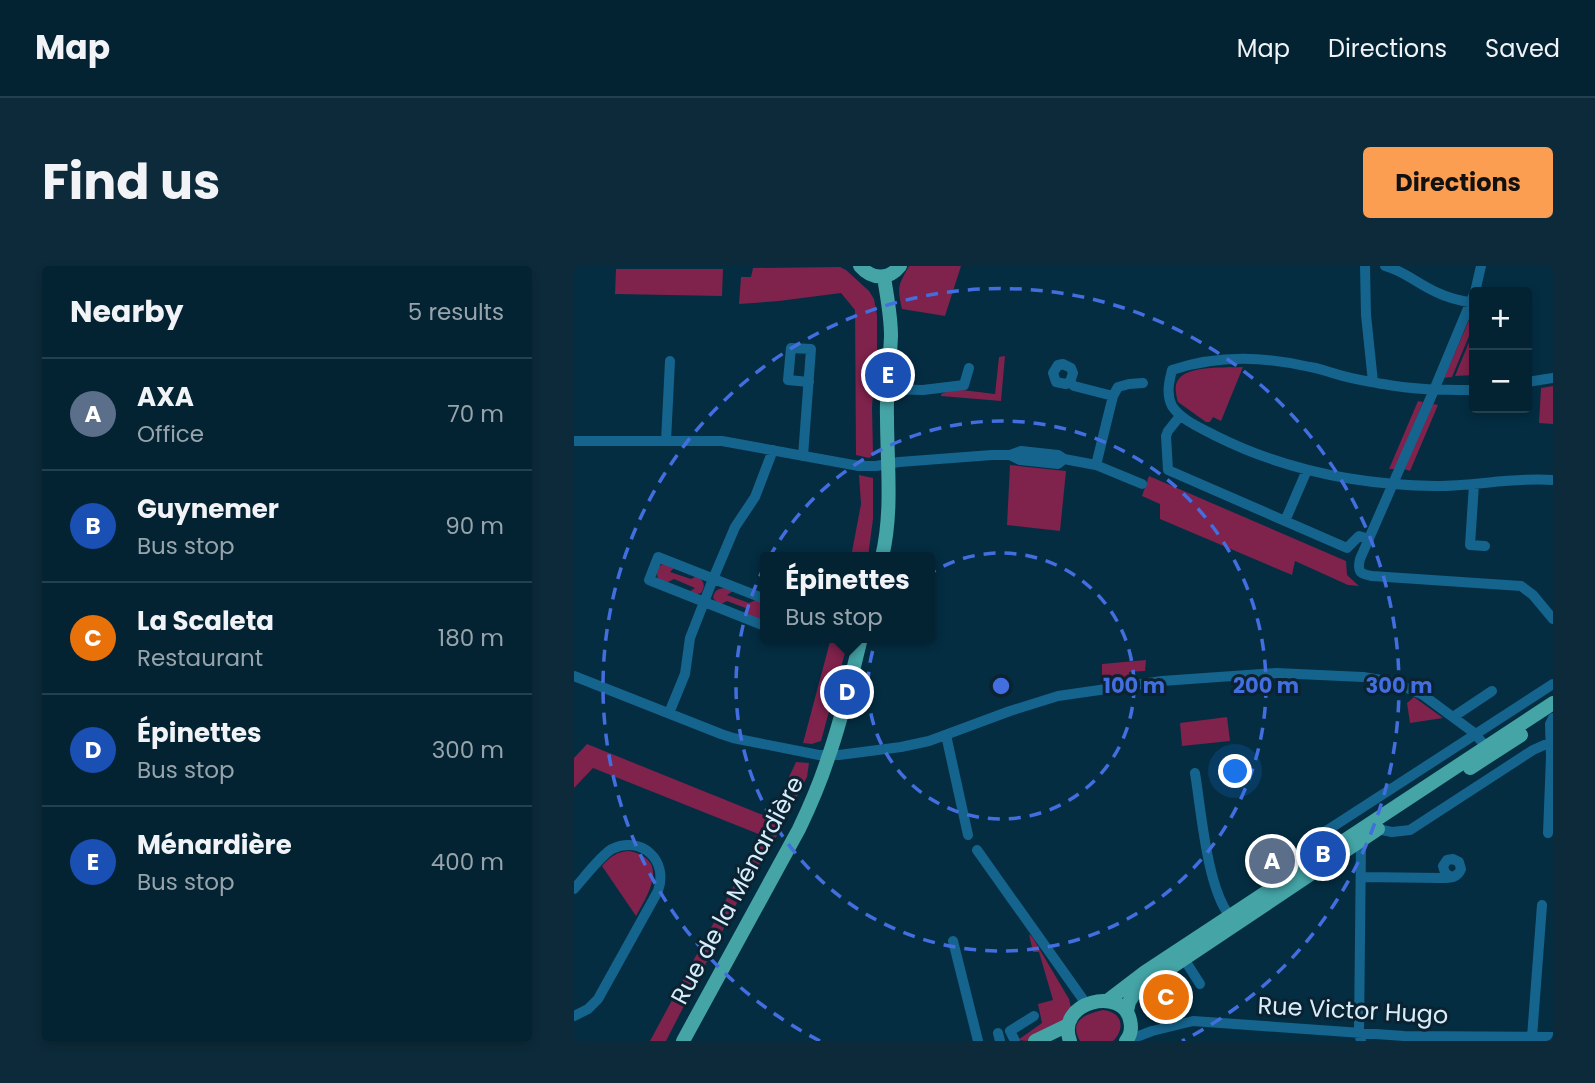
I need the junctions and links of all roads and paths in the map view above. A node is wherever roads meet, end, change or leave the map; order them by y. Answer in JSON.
{"nodes":[{"id":1,"x":860,"y":266,"type":"edge"},
{"id":2,"x":900,"y":266,"type":"edge"},
{"id":3,"x":1365,"y":266,"type":"edge"},
{"id":4,"x":1385,"y":266,"type":"edge"},
{"id":5,"x":1481,"y":266,"type":"edge"},
{"id":6,"x":884,"y":277,"type":"junction"},
{"id":7,"x":1476,"y":287,"type":"edge"},
{"id":8,"x":1469,"y":297,"type":"edge"},
{"id":9,"x":1469,"y":307,"type":"edge"},
{"id":10,"x":670,"y":361,"type":"dead end"},
{"id":11,"x":969,"y":368,"type":"dead end"},
{"id":12,"x":1553,"y":378,"type":"edge"},
{"id":13,"x":1532,"y":381,"type":"edge"},
{"id":14,"x":809,"y":382,"type":"dead end"},
{"id":15,"x":1070,"y":382,"type":"dead end"},
{"id":16,"x":1373,"y":382,"type":"junction"},
{"id":17,"x":1143,"y":383,"type":"dead end"},
{"id":18,"x":887,"y":389,"type":"junction"},
{"id":19,"x":1434,"y":390,"type":"junction"},
{"id":20,"x":1469,"y":390,"type":"edge"},
{"id":21,"x":1113,"y":397,"type":"junction"},
{"id":22,"x":1180,"y":416,"type":"junction"},
{"id":23,"x":666,"y":440,"type":"junction"},
{"id":24,"x":574,"y":441,"type":"edge"},
{"id":25,"x":773,"y":450,"type":"junction"},
{"id":26,"x":803,"y":456,"type":"junction"},
{"id":27,"x":888,"y":464,"type":"junction"},
{"id":28,"x":1096,"y":465,"type":"junction"},
{"id":29,"x":1307,"y":470,"type":"junction"},
{"id":30,"x":1553,"y":480,"type":"edge"},
{"id":31,"x":1394,"y":483,"type":"junction"},
{"id":32,"x":1142,"y":484,"type":"dead end"},
{"id":33,"x":1474,"y":484,"type":"junction"},
{"id":34,"x":1285,"y":521,"type":"junction"},
{"id":35,"x":1369,"y":539,"type":"junction"},
{"id":36,"x":1485,"y":546,"type":"dead end"},
{"id":37,"x":883,"y":552,"type":"edge"},
{"id":38,"x":713,"y":579,"type":"junction"},
{"id":39,"x":760,"y":597,"type":"edge"},
{"id":40,"x":704,"y":602,"type":"junction"},
{"id":41,"x":1553,"y":620,"type":"edge"},
{"id":42,"x":760,"y":624,"type":"edge"},
{"id":43,"x":860,"y":643,"type":"edge"},
{"id":44,"x":574,"y":676,"type":"edge"},
{"id":45,"x":1553,"y":684,"type":"edge"},
{"id":46,"x":1492,"y":691,"type":"dead end"},
{"id":47,"x":1553,"y":703,"type":"edge"},
{"id":48,"x":668,"y":713,"type":"junction"},
{"id":49,"x":1553,"y":716,"type":"edge"},
{"id":50,"x":1453,"y":717,"type":"junction"},
{"id":51,"x":946,"y":734,"type":"junction"},
{"id":52,"x":1551,"y":742,"type":"junction"},
{"id":53,"x":1485,"y":745,"type":"junction"},
{"id":54,"x":829,"y":756,"type":"junction"},
{"id":55,"x":1195,"y":773,"type":"dead end"},
{"id":56,"x":1377,"y":830,"type":"junction"},
{"id":57,"x":1548,"y":833,"type":"dead end"},
{"id":58,"x":968,"y":835,"type":"dead end"},
{"id":59,"x":1361,"y":841,"type":"junction"},
{"id":60,"x":977,"y":850,"type":"dead end"},
{"id":61,"x":1361,"y":877,"type":"junction"},
{"id":62,"x":1451,"y":877,"type":"dead end"},
{"id":63,"x":574,"y":889,"type":"edge"},
{"id":64,"x":1542,"y":905,"type":"dead end"},
{"id":65,"x":1230,"y":916,"type":"junction"},
{"id":66,"x":953,"y":941,"type":"dead end"},
{"id":67,"x":1184,"y":958,"type":"junction"},
{"id":68,"x":1200,"y":984,"type":"dead end"},
{"id":69,"x":1107,"y":1001,"type":"junction"},
{"id":70,"x":1087,"y":1005,"type":"junction"},
{"id":71,"x":574,"y":1016,"type":"edge"},
{"id":72,"x":1034,"y":1016,"type":"dead end"},
{"id":73,"x":1129,"y":1018,"type":"junction"},
{"id":74,"x":1068,"y":1026,"type":"junction"},
{"id":75,"x":1152,"y":1031,"type":"junction"},
{"id":76,"x":1360,"y":1037,"type":"edge"},
{"id":77,"x":1532,"y":1037,"type":"junction"},
{"id":78,"x":1553,"y":1037,"type":"edge"},
{"id":79,"x":683,"y":1041,"type":"edge"},
{"id":80,"x":978,"y":1041,"type":"edge"},
{"id":81,"x":1015,"y":1041,"type":"edge"},
{"id":82,"x":1035,"y":1041,"type":"edge"},
{"id":83,"x":1070,"y":1041,"type":"edge"},
{"id":84,"x":1126,"y":1041,"type":"edge"}],
"edges":[{"from":1,"to":6,"type":"main road"},
{"from":2,"to":6,"type":"main road"},
{"from":3,"to":16,"type":"street"},
{"from":4,"to":8,"type":"street"},
{"from":5,"to":7,"type":"street"},
{"from":6,"to":18,"type":"main road"},
{"from":9,"to":19,"type":"street"},
{"from":10,"to":23,"type":"street"},
{"from":11,"to":18,"type":"street"},
{"from":12,"to":13,"type":"street"},
{"from":14,"to":26,"type":"street"},
{"from":15,"to":21,"type":"street"},
{"from":16,"to":19,"type":"street"},
{"from":16,"to":22,"type":"street"},
{"from":17,"to":21,"type":"street"},
{"from":18,"to":27,"type":"main road"},
{"from":19,"to":20,"type":"street"},
{"from":19,"to":31,"type":"street"},
{"from":21,"to":28,"type":"street"},
{"from":22,"to":29,"type":"street"},
{"from":22,"to":34,"type":"street"},
{"from":23,"to":24,"type":"street"},
{"from":23,"to":25,"type":"street"},
{"from":25,"to":26,"type":"street"},
{"from":25,"to":38,"type":"street"},
{"from":26,"to":27,"type":"street"},
{"from":27,"to":28,"type":"street"},
{"from":27,"to":37,"type":"main road"},
{"from":28,"to":32,"type":"street"},
{"from":29,"to":31,"type":"street"},
{"from":29,"to":34,"type":"street"},
{"from":30,"to":33,"type":"street"},
{"from":31,"to":33,"type":"street"},
{"from":31,"to":35,"type":"street"},
{"from":33,"to":36,"type":"street"},
{"from":34,"to":35,"type":"street"},
{"from":35,"to":41,"type":"street"},
{"from":38,"to":39,"type":"street"},
{"from":38,"to":40,"type":"street"},
{"from":38,"to":40,"type":"street"},
{"from":40,"to":42,"type":"street"},
{"from":40,"to":48,"type":"street"},
{"from":43,"to":54,"type":"main road","name":"Rue de la Ménardière"},
{"from":44,"to":48,"type":"street"},
{"from":45,"to":53,"type":"street"},
{"from":46,"to":50,"type":"street"},
{"from":47,"to":53,"type":"main road"},
{"from":48,"to":54,"type":"street"},
{"from":49,"to":52,"type":"street"},
{"from":49,"to":53,"type":"main road"},
{"from":50,"to":51,"type":"street"},
{"from":50,"to":53,"type":"street"},
{"from":51,"to":54,"type":"street"},
{"from":51,"to":58,"type":"street"},
{"from":52,"to":56,"type":"street"},
{"from":52,"to":57,"type":"street"},
{"from":53,"to":56,"type":"main road"},
{"from":53,"to":65,"type":"main road"},
{"from":54,"to":79,"type":"main road","name":"Rue de la Ménardière"},
{"from":55,"to":65,"type":"street"},
{"from":56,"to":59,"type":"main road"},
{"from":59,"to":61,"type":"street"},
{"from":59,"to":67,"type":"main road"},
{"from":60,"to":70,"type":"street"},
{"from":61,"to":62,"type":"street"},
{"from":61,"to":76,"type":"street"},
{"from":63,"to":71,"type":"street"},
{"from":64,"to":77,"type":"street"},
{"from":65,"to":69,"type":"main road"},
{"from":66,"to":80,"type":"street"},
{"from":67,"to":68,"type":"street"},
{"from":67,"to":73,"type":"main road"},
{"from":69,"to":70,"type":"main road"},
{"from":69,"to":73,"type":"main road"},
{"from":70,"to":74,"type":"main road"},
{"from":72,"to":81,"type":"street"},
{"from":73,"to":75,"type":"street"},
{"from":73,"to":84,"type":"main road"},
{"from":74,"to":82,"type":"main road"},
{"from":74,"to":83,"type":"main road"},
{"from":75,"to":76,"type":"street","name":"Rue Victor Hugo"},
{"from":75,"to":84,"type":"street","name":"Rue Victor Hugo"},
{"from":76,"to":77,"type":"street","name":"Rue Victor Hugo"},
{"from":77,"to":78,"type":"street","name":"Rue Victor Hugo"}]}
